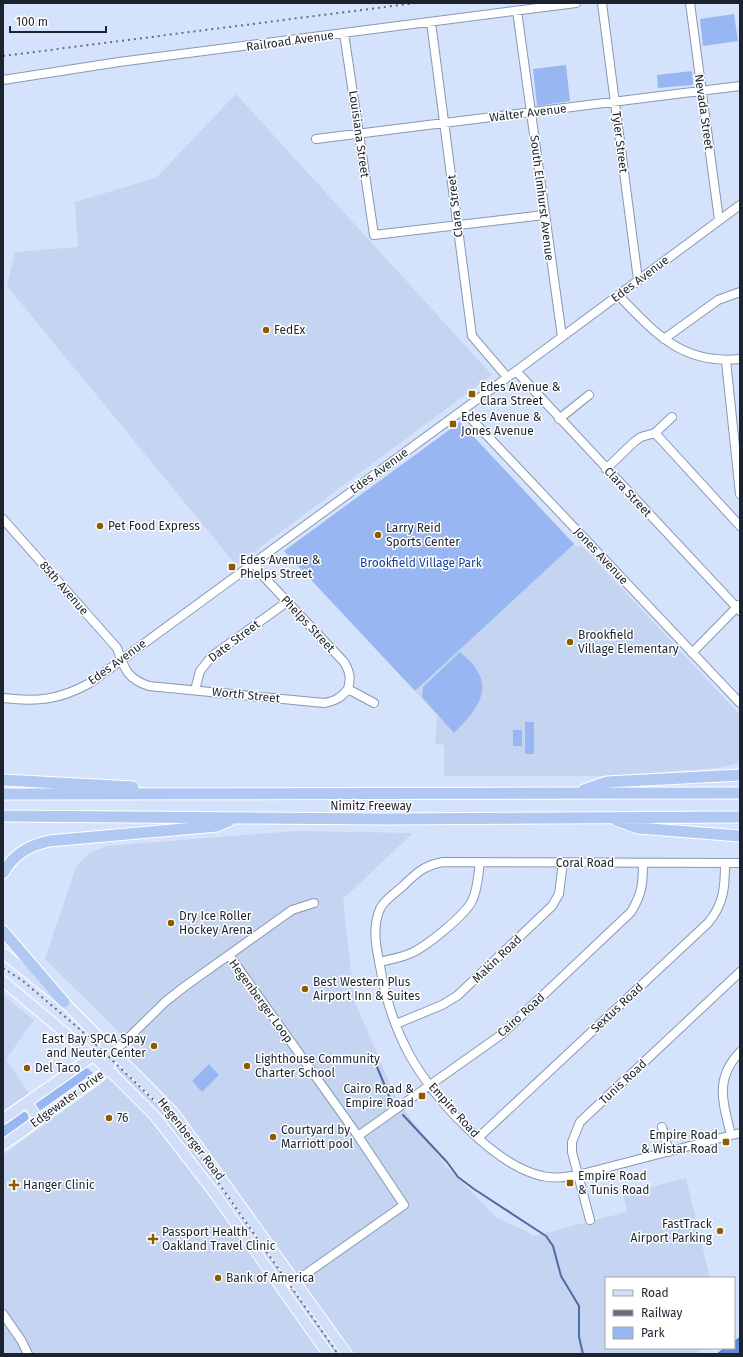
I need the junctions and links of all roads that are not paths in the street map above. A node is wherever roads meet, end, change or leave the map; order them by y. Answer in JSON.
{"nodes":[{"id":1,"x":576,"y":3,"type":"edge"},
{"id":2,"x":602,"y":3,"type":"edge"},
{"id":3,"x":690,"y":3,"type":"edge"},
{"id":4,"x":517,"y":11,"type":"junction"},
{"id":5,"x":431,"y":22,"type":"junction"},
{"id":6,"x":344,"y":33,"type":"junction"},
{"id":7,"x":3,"y":80,"type":"edge"},
{"id":8,"x":740,"y":86,"type":"edge"},
{"id":9,"x":701,"y":92,"type":"junction"},
{"id":10,"x":615,"y":102,"type":"junction"},
{"id":11,"x":532,"y":113,"type":"junction"},
{"id":12,"x":445,"y":123,"type":"junction"},
{"id":13,"x":359,"y":134,"type":"junction"},
{"id":14,"x":316,"y":139,"type":"dead end"},
{"id":15,"x":740,"y":205,"type":"edge"},
{"id":16,"x":544,"y":215,"type":"junction"},
{"id":17,"x":719,"y":220,"type":"junction"},
{"id":18,"x":457,"y":226,"type":"junction"},
{"id":19,"x":638,"y":280,"type":"junction"},
{"id":20,"x":740,"y":292,"type":"edge"},
{"id":21,"x":618,"y":295,"type":"junction"},
{"id":22,"x":562,"y":337,"type":"junction"},
{"id":23,"x":664,"y":339,"type":"junction"},
{"id":24,"x":740,"y":359,"type":"edge"},
{"id":25,"x":726,"y":361,"type":"junction"},
{"id":26,"x":516,"y":371,"type":"junction"},
{"id":27,"x":507,"y":378,"type":"junction"},
{"id":28,"x":589,"y":395,"type":"dead end"},
{"id":29,"x":463,"y":410,"type":"junction"},
{"id":30,"x":672,"y":417,"type":"dead end"},
{"id":31,"x":559,"y":418,"type":"junction"},
{"id":32,"x":655,"y":433,"type":"junction"},
{"id":33,"x":606,"y":469,"type":"junction"},
{"id":34,"x":740,"y":494,"type":"edge"},
{"id":35,"x":3,"y":519,"type":"edge"},
{"id":36,"x":740,"y":526,"type":"edge"},
{"id":37,"x":254,"y":563,"type":"junction"},
{"id":38,"x":287,"y":602,"type":"junction"},
{"id":39,"x":739,"y":608,"type":"edge"},
{"id":40,"x":692,"y":653,"type":"junction"},
{"id":41,"x":121,"y":660,"type":"junction"},
{"id":42,"x":348,"y":689,"type":"junction"},
{"id":43,"x":195,"y":690,"type":"junction"},
{"id":44,"x":3,"y":698,"type":"edge"},
{"id":45,"x":374,"y":703,"type":"dead end"},
{"id":46,"x":740,"y":703,"type":"edge"},
{"id":47,"x":740,"y":775,"type":"edge"},
{"id":48,"x":3,"y":780,"type":"edge"},
{"id":49,"x":576,"y":793,"type":"junction"},
{"id":50,"x":740,"y":793,"type":"edge"},
{"id":51,"x":3,"y":794,"type":"edge"},
{"id":52,"x":269,"y":795,"type":"junction"},
{"id":53,"x":3,"y":816,"type":"edge"},
{"id":54,"x":740,"y":816,"type":"edge"},
{"id":55,"x":610,"y":818,"type":"junction"},
{"id":56,"x":235,"y":819,"type":"junction"},
{"id":57,"x":740,"y":836,"type":"edge"},
{"id":58,"x":480,"y":862,"type":"junction"},
{"id":59,"x":563,"y":862,"type":"junction"},
{"id":60,"x":643,"y":863,"type":"junction"},
{"id":61,"x":725,"y":863,"type":"junction"},
{"id":62,"x":740,"y":863,"type":"edge"},
{"id":63,"x":430,"y":864,"type":"joint"},
{"id":64,"x":3,"y":873,"type":"edge"},
{"id":65,"x":314,"y":903,"type":"dead end"},
{"id":66,"x":3,"y":931,"type":"edge"},
{"id":67,"x":3,"y":953,"type":"edge"},
{"id":68,"x":229,"y":955,"type":"junction"},
{"id":69,"x":379,"y":962,"type":"junction"},
{"id":70,"x":740,"y":972,"type":"edge"},
{"id":71,"x":3,"y":981,"type":"edge"},
{"id":72,"x":64,"y":1002,"type":"junction"},
{"id":73,"x":396,"y":1024,"type":"junction"},
{"id":74,"x":740,"y":1052,"type":"edge"},
{"id":75,"x":113,"y":1053,"type":"junction"},
{"id":76,"x":92,"y":1056,"type":"junction"},
{"id":77,"x":108,"y":1069,"type":"junction"},
{"id":78,"x":431,"y":1086,"type":"junction"},
{"id":79,"x":27,"y":1102,"type":"junction"},
{"id":80,"x":3,"y":1119,"type":"edge"},
{"id":81,"x":39,"y":1120,"type":"junction"},
{"id":82,"x":662,"y":1126,"type":"dead end"},
{"id":83,"x":740,"y":1133,"type":"edge"},
{"id":84,"x":731,"y":1135,"type":"junction"},
{"id":85,"x":358,"y":1136,"type":"junction"},
{"id":86,"x":478,"y":1138,"type":"junction"},
{"id":87,"x":3,"y":1145,"type":"edge"},
{"id":88,"x":669,"y":1152,"type":"junction"},
{"id":89,"x":578,"y":1176,"type":"junction"},
{"id":90,"x":590,"y":1220,"type":"dead end"},
{"id":91,"x":296,"y":1282,"type":"junction"},
{"id":92,"x":283,"y":1290,"type":"junction"},
{"id":93,"x":3,"y":1314,"type":"edge"},
{"id":94,"x":28,"y":1354,"type":"edge"},
{"id":95,"x":328,"y":1354,"type":"edge"},
{"id":96,"x":347,"y":1354,"type":"edge"}],
"edges":[{"from":1,"to":4,"type":"street","name":"Railroad Avenue"},
{"from":2,"to":10,"type":"street","name":"Tyler Street"},
{"from":3,"to":9,"type":"street","name":"Nevada Street"},
{"from":4,"to":5,"type":"street","name":"Railroad Avenue"},
{"from":4,"to":11,"type":"street","name":"South Elmhurst Avenue"},
{"from":5,"to":6,"type":"street","name":"Railroad Avenue"},
{"from":5,"to":12,"type":"street","name":"Clara Street"},
{"from":6,"to":7,"type":"street","name":"Railroad Avenue"},
{"from":6,"to":13,"type":"street","name":"Louisiana Street"},
{"from":8,"to":9,"type":"street","name":"Walter Avenue"},
{"from":9,"to":10,"type":"street","name":"Walter Avenue"},
{"from":9,"to":17,"type":"street","name":"Nevada Street"},
{"from":10,"to":11,"type":"street","name":"Walter Avenue"},
{"from":10,"to":19,"type":"street","name":"Tyler Street"},
{"from":11,"to":12,"type":"street","name":"Walter Avenue"},
{"from":11,"to":16,"type":"street","name":"South Elmhurst Avenue"},
{"from":12,"to":13,"type":"street","name":"Walter Avenue"},
{"from":12,"to":18,"type":"street","name":"Clara Street"},
{"from":13,"to":14,"type":"street","name":"Walter Avenue"},
{"from":13,"to":18,"type":"street","name":"Louisiana Street"},
{"from":15,"to":17,"type":"street","name":"Edes Avenue"},
{"from":16,"to":18,"type":"street"},
{"from":16,"to":22,"type":"street","name":"South Elmhurst Avenue"},
{"from":17,"to":19,"type":"street","name":"Edes Avenue"},
{"from":18,"to":27,"type":"street","name":"Clara Street"},
{"from":19,"to":21,"type":"street","name":"Edes Avenue"},
{"from":20,"to":23,"type":"street"},
{"from":21,"to":22,"type":"street","name":"Edes Avenue"},
{"from":21,"to":23,"type":"street"},
{"from":22,"to":26,"type":"street","name":"Edes Avenue"},
{"from":23,"to":25,"type":"street"},
{"from":24,"to":25,"type":"street"},
{"from":25,"to":34,"type":"street"},
{"from":26,"to":27,"type":"street","name":"Edes Avenue"},
{"from":26,"to":31,"type":"street","name":"Clara Street"},
{"from":27,"to":29,"type":"street","name":"Edes Avenue"},
{"from":28,"to":31,"type":"street"},
{"from":29,"to":37,"type":"street","name":"Edes Avenue"},
{"from":29,"to":40,"type":"street","name":"Jones Avenue"},
{"from":30,"to":32,"type":"street"},
{"from":31,"to":33,"type":"street","name":"Clara Street"},
{"from":32,"to":33,"type":"street"},
{"from":32,"to":36,"type":"street"},
{"from":33,"to":39,"type":"street","name":"Clara Street"},
{"from":35,"to":41,"type":"street","name":"85th Avenue"},
{"from":37,"to":38,"type":"street","name":"Phelps Street"},
{"from":37,"to":41,"type":"street","name":"Edes Avenue"},
{"from":38,"to":42,"type":"street","name":"Phelps Street"},
{"from":38,"to":43,"type":"street","name":"Date Street"},
{"from":39,"to":40,"type":"street"},
{"from":40,"to":46,"type":"street","name":"Jones Avenue"},
{"from":41,"to":43,"type":"street","name":"Worth Street"},
{"from":41,"to":44,"type":"street","name":"Edes Avenue"},
{"from":42,"to":43,"type":"street","name":"Worth Street"},
{"from":42,"to":45,"type":"street"},
{"from":47,"to":49,"type":"highway"},
{"from":48,"to":52,"type":"highway"},
{"from":49,"to":50,"type":"highway","name":"Nimitz Freeway"},
{"from":49,"to":52,"type":"highway","name":"Nimitz Freeway"},
{"from":51,"to":52,"type":"highway","name":"Nimitz Freeway"},
{"from":53,"to":56,"type":"highway","name":"Nimitz Freeway"},
{"from":54,"to":55,"type":"highway","name":"Nimitz Freeway"},
{"from":55,"to":56,"type":"highway","name":"Nimitz Freeway"},
{"from":55,"to":57,"type":"highway"},
{"from":56,"to":64,"type":"highway"},
{"from":58,"to":59,"type":"street","name":"Coral Road"},
{"from":58,"to":63,"type":"street","name":"Coral Road"},
{"from":58,"to":69,"type":"street"},
{"from":59,"to":60,"type":"street","name":"Coral Road"},
{"from":59,"to":73,"type":"street","name":"Makin Road"},
{"from":60,"to":61,"type":"street","name":"Coral Road"},
{"from":60,"to":78,"type":"street","name":"Cairo Road"},
{"from":61,"to":62,"type":"street","name":"Coral Road"},
{"from":61,"to":86,"type":"street","name":"Sextus Road"},
{"from":63,"to":69,"type":"street","name":"Empire Road"},
{"from":65,"to":68,"type":"street"},
{"from":66,"to":72,"type":"highway"},
{"from":67,"to":72,"type":"main road","name":"Hegenberger Road"},
{"from":68,"to":75,"type":"street","name":"Hegenberger Loop"},
{"from":68,"to":85,"type":"street","name":"Hegenberger Loop"},
{"from":69,"to":73,"type":"street","name":"Empire Road"},
{"from":70,"to":89,"type":"street","name":"Tunis Road"},
{"from":71,"to":76,"type":"main road","name":"Hegenberger Road"},
{"from":72,"to":75,"type":"main road","name":"Hegenberger Road"},
{"from":73,"to":78,"type":"street","name":"Empire Road"},
{"from":74,"to":84,"type":"street"},
{"from":75,"to":76,"type":"main road","name":"Edgewater Drive"},
{"from":75,"to":77,"type":"main road","name":"Edgewater Drive"},
{"from":75,"to":91,"type":"main road","name":"Hegenberger Road"},
{"from":76,"to":77,"type":"main road","name":"Hegenberger Road"},
{"from":76,"to":79,"type":"main road","name":"Edgewater Drive"},
{"from":77,"to":81,"type":"main road","name":"Edgewater Drive"},
{"from":77,"to":92,"type":"main road","name":"Hegenberger Road"},
{"from":78,"to":85,"type":"street","name":"Cairo Road"},
{"from":78,"to":86,"type":"street","name":"Empire Road"},
{"from":79,"to":80,"type":"main road","name":"Edgewater Drive"},
{"from":79,"to":81,"type":"main road"},
{"from":81,"to":87,"type":"main road","name":"Edgewater Drive"},
{"from":82,"to":88,"type":"street"},
{"from":83,"to":84,"type":"street","name":"Empire Road"},
{"from":84,"to":88,"type":"street","name":"Empire Road"},
{"from":85,"to":91,"type":"street","name":"Hegenberger Loop"},
{"from":86,"to":89,"type":"street","name":"Empire Road"},
{"from":88,"to":89,"type":"street","name":"Empire Road"},
{"from":89,"to":90,"type":"street","name":"Tunis Road"},
{"from":91,"to":92,"type":"street","name":"Hegenberger Loop"},
{"from":91,"to":96,"type":"main road","name":"Hegenberger Road"},
{"from":92,"to":95,"type":"main road","name":"Hegenberger Road"},
{"from":93,"to":94,"type":"street"}]}
